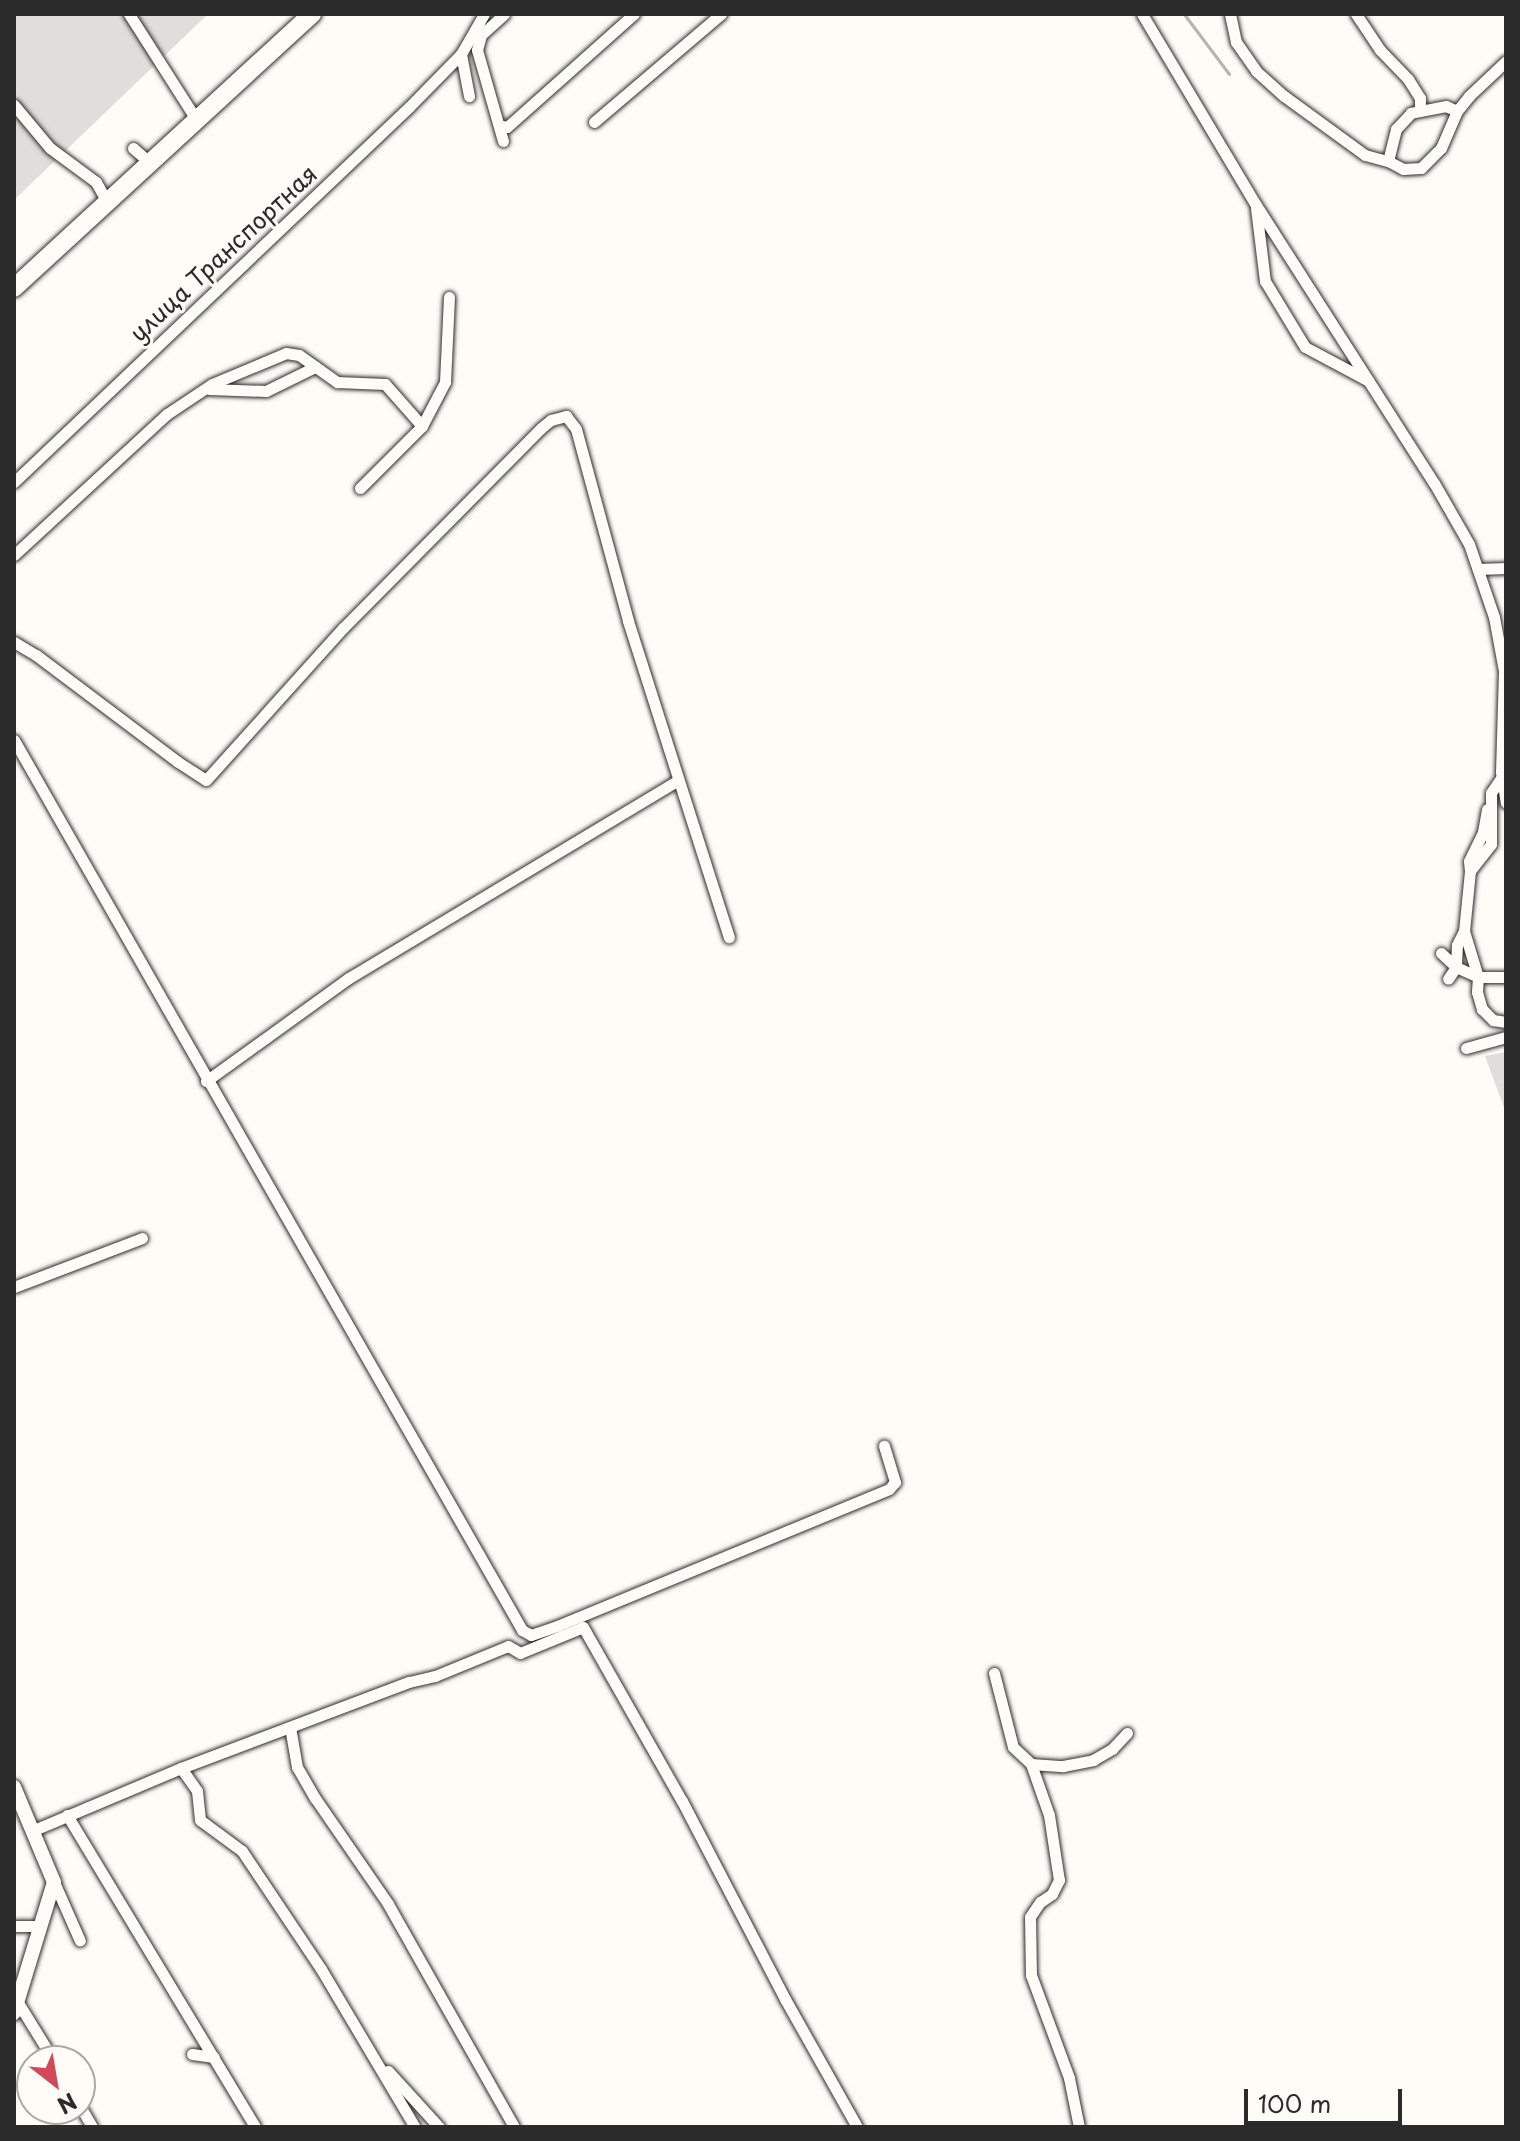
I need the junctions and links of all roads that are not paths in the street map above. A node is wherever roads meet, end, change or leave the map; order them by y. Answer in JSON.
{"nodes":[{"id":1,"x":129,"y":14,"type":"edge"},
{"id":2,"x":312,"y":14,"type":"edge"},
{"id":3,"x":484,"y":14,"type":"edge"},
{"id":4,"x":504,"y":14,"type":"edge"},
{"id":5,"x":634,"y":14,"type":"edge"},
{"id":6,"x":721,"y":14,"type":"edge"},
{"id":7,"x":1142,"y":14,"type":"edge"},
{"id":8,"x":1230,"y":14,"type":"edge"},
{"id":9,"x":1356,"y":14,"type":"edge"},
{"id":10,"x":461,"y":54,"type":"junction"},
{"id":11,"x":1506,"y":61,"type":"edge"},
{"id":12,"x":469,"y":96,"type":"dead end"},
{"id":13,"x":14,"y":105,"type":"edge"},
{"id":14,"x":1420,"y":110,"type":"junction"},
{"id":15,"x":1457,"y":111,"type":"junction"},
{"id":16,"x":196,"y":119,"type":"junction"},
{"id":17,"x":594,"y":122,"type":"dead end"},
{"id":18,"x":502,"y":126,"type":"junction"},
{"id":19,"x":503,"y":141,"type":"dead end"},
{"id":20,"x":133,"y":148,"type":"dead end"},
{"id":21,"x":1388,"y":161,"type":"junction"},
{"id":22,"x":150,"y":163,"type":"junction"},
{"id":23,"x":107,"y":202,"type":"junction"},
{"id":24,"x":1256,"y":205,"type":"junction"},
{"id":25,"x":14,"y":288,"type":"edge"},
{"id":26,"x":449,"y":297,"type":"dead end"},
{"id":27,"x":315,"y":367,"type":"junction"},
{"id":28,"x":1369,"y":382,"type":"junction"},
{"id":29,"x":204,"y":390,"type":"junction"},
{"id":30,"x":422,"y":426,"type":"junction"},
{"id":31,"x":14,"y":482,"type":"edge"},
{"id":32,"x":360,"y":488,"type":"dead end"},
{"id":33,"x":14,"y":555,"type":"edge"},
{"id":34,"x":1506,"y":568,"type":"edge"},
{"id":35,"x":1478,"y":569,"type":"junction"},
{"id":36,"x":14,"y":642,"type":"edge"},
{"id":37,"x":14,"y":740,"type":"edge"},
{"id":38,"x":1501,"y":778,"type":"junction"},
{"id":39,"x":677,"y":781,"type":"junction"},
{"id":40,"x":1506,"y":803,"type":"edge"},
{"id":41,"x":1464,"y":931,"type":"junction"},
{"id":42,"x":729,"y":937,"type":"dead end"},
{"id":43,"x":1441,"y":953,"type":"dead end"},
{"id":44,"x":1456,"y":967,"type":"junction"},
{"id":45,"x":1478,"y":977,"type":"junction"},
{"id":46,"x":1506,"y":977,"type":"edge"},
{"id":47,"x":1448,"y":979,"type":"dead end"},
{"id":48,"x":1504,"y":1030,"type":"edge"},
{"id":49,"x":1466,"y":1048,"type":"dead end"},
{"id":50,"x":206,"y":1081,"type":"junction"},
{"id":51,"x":142,"y":1238,"type":"dead end"},
{"id":52,"x":14,"y":1287,"type":"edge"},
{"id":53,"x":884,"y":1446,"type":"dead end"},
{"id":54,"x":994,"y":1673,"type":"dead end"},
{"id":55,"x":290,"y":1727,"type":"junction"},
{"id":56,"x":1127,"y":1733,"type":"dead end"},
{"id":57,"x":1031,"y":1764,"type":"junction"},
{"id":58,"x":181,"y":1768,"type":"junction"},
{"id":59,"x":14,"y":1787,"type":"edge"},
{"id":60,"x":67,"y":1815,"type":"junction"},
{"id":61,"x":34,"y":1830,"type":"junction"},
{"id":62,"x":54,"y":1882,"type":"junction"},
{"id":63,"x":14,"y":1926,"type":"edge"},
{"id":64,"x":40,"y":1926,"type":"junction"},
{"id":65,"x":80,"y":1941,"type":"dead end"},
{"id":66,"x":16,"y":2007,"type":"edge"},
{"id":67,"x":43,"y":2045,"type":"edge"},
{"id":68,"x":192,"y":2054,"type":"dead end"},
{"id":69,"x":214,"y":2057,"type":"junction"},
{"id":70,"x":377,"y":2061,"type":"junction"},
{"id":71,"x":255,"y":2127,"type":"edge"},
{"id":72,"x":415,"y":2127,"type":"edge"},
{"id":73,"x":439,"y":2127,"type":"edge"},
{"id":74,"x":514,"y":2127,"type":"edge"},
{"id":75,"x":857,"y":2127,"type":"edge"},
{"id":76,"x":1079,"y":2127,"type":"edge"}],
"edges":[{"from":1,"to":16,"type":"street"},
{"from":2,"to":16,"type":"main road"},
{"from":3,"to":10,"type":"street","name":"улица Транспортная"},
{"from":4,"to":18,"type":"street"},
{"from":5,"to":18,"type":"street"},
{"from":6,"to":17,"type":"street"},
{"from":7,"to":24,"type":"street"},
{"from":8,"to":21,"type":"street"},
{"from":9,"to":14,"type":"street"},
{"from":10,"to":12,"type":"street"},
{"from":10,"to":31,"type":"street","name":"улица Транспортная"},
{"from":11,"to":15,"type":"street"},
{"from":13,"to":23,"type":"street"},
{"from":14,"to":15,"type":"street"},
{"from":14,"to":21,"type":"street"},
{"from":15,"to":21,"type":"street"},
{"from":16,"to":22,"type":"main road"},
{"from":18,"to":19,"type":"street"},
{"from":20,"to":22,"type":"street"},
{"from":22,"to":23,"type":"main road"},
{"from":23,"to":25,"type":"main road"},
{"from":24,"to":28,"type":"street"},
{"from":24,"to":28,"type":"street"},
{"from":26,"to":30,"type":"street"},
{"from":27,"to":29,"type":"street"},
{"from":27,"to":29,"type":"street"},
{"from":27,"to":30,"type":"street"},
{"from":28,"to":35,"type":"street"},
{"from":29,"to":33,"type":"street"},
{"from":30,"to":32,"type":"street"},
{"from":34,"to":35,"type":"street"},
{"from":35,"to":38,"type":"street"},
{"from":36,"to":39,"type":"street"},
{"from":37,"to":50,"type":"street"},
{"from":38,"to":40,"type":"street"},
{"from":38,"to":41,"type":"street"},
{"from":39,"to":42,"type":"street"},
{"from":39,"to":50,"type":"street"},
{"from":41,"to":44,"type":"street"},
{"from":41,"to":45,"type":"street"},
{"from":43,"to":44,"type":"street"},
{"from":44,"to":45,"type":"street"},
{"from":44,"to":47,"type":"street"},
{"from":45,"to":46,"type":"street"},
{"from":45,"to":48,"type":"street"},
{"from":48,"to":49,"type":"street"},
{"from":50,"to":53,"type":"street"},
{"from":51,"to":52,"type":"street"},
{"from":54,"to":57,"type":"street"},
{"from":55,"to":58,"type":"street"},
{"from":55,"to":74,"type":"street"},
{"from":55,"to":75,"type":"street"},
{"from":56,"to":57,"type":"street"},
{"from":57,"to":76,"type":"street"},
{"from":58,"to":60,"type":"street"},
{"from":58,"to":70,"type":"street"},
{"from":59,"to":61,"type":"street"},
{"from":60,"to":61,"type":"street"},
{"from":60,"to":69,"type":"street"},
{"from":61,"to":62,"type":"street"},
{"from":62,"to":64,"type":"street"},
{"from":62,"to":65,"type":"street"},
{"from":63,"to":64,"type":"street"},
{"from":64,"to":66,"type":"street"},
{"from":66,"to":67,"type":"street"},
{"from":68,"to":69,"type":"street"},
{"from":69,"to":71,"type":"street"},
{"from":70,"to":72,"type":"street"},
{"from":70,"to":73,"type":"street"}]}
